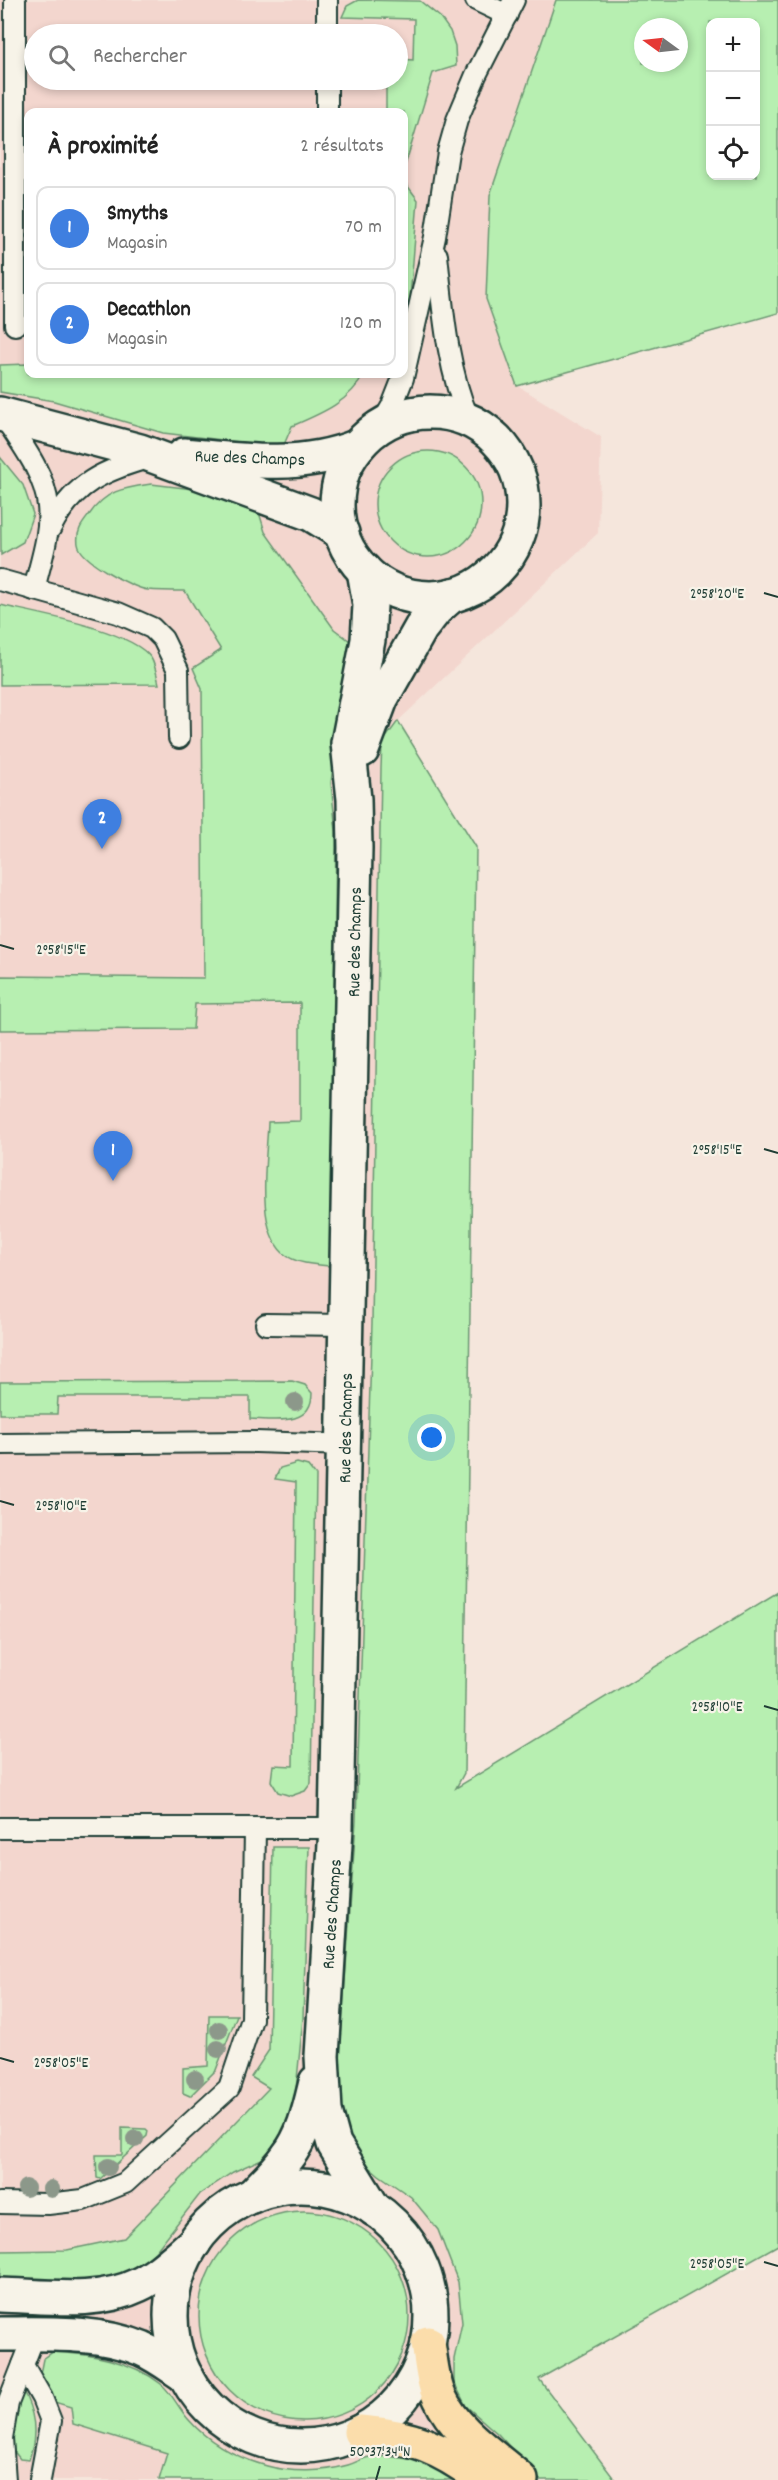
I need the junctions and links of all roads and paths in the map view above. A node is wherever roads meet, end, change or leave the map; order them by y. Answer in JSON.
{"nodes":[{"id":1,"x":15,"y":0,"type":"edge"},
{"id":2,"x":327,"y":0,"type":"edge"},
{"id":3,"x":476,"y":0,"type":"edge"},
{"id":4,"x":510,"y":7,"type":"edge"},
{"id":5,"x":327,"y":24,"type":"edge"},
{"id":6,"x":327,"y":90,"type":"edge"},
{"id":7,"x":327,"y":108,"type":"edge"},
{"id":8,"x":435,"y":237,"type":"junction"},
{"id":9,"x":14,"y":325,"type":"edge"},
{"id":10,"x":408,"y":356,"type":"edge"},
{"id":11,"x":403,"y":378,"type":"edge"},
{"id":12,"x":1,"y":414,"type":"edge"},
{"id":13,"x":469,"y":420,"type":"junction"},
{"id":14,"x":369,"y":436,"type":"junction"},
{"id":15,"x":147,"y":453,"type":"junction"},
{"id":16,"x":342,"y":533,"type":"junction"},
{"id":17,"x":46,"y":537,"type":"junction"},
{"id":18,"x":364,"y":570,"type":"junction"},
{"id":19,"x":0,"y":580,"type":"edge"},
{"id":20,"x":34,"y":590,"type":"junction"},
{"id":21,"x":452,"y":595,"type":"junction"},
{"id":22,"x":179,"y":738,"type":"dead end"},
{"id":23,"x":354,"y":799,"type":"junction"},
{"id":24,"x":267,"y":1324,"type":"dead end"},
{"id":25,"x":348,"y":1325,"type":"junction"},
{"id":26,"x":0,"y":1444,"type":"edge"},
{"id":27,"x":345,"y":1445,"type":"junction"},
{"id":28,"x":0,"y":1828,"type":"edge"},
{"id":29,"x":255,"y":1828,"type":"junction"},
{"id":30,"x":336,"y":1828,"type":"junction"},
{"id":31,"x":322,"y":2056,"type":"junction"},
{"id":32,"x":252,"y":2196,"type":"junction"},
{"id":33,"x":0,"y":2204,"type":"edge"},
{"id":34,"x":374,"y":2209,"type":"junction"},
{"id":35,"x":194,"y":2243,"type":"junction"},
{"id":36,"x":0,"y":2295,"type":"edge"},
{"id":37,"x":0,"y":2334,"type":"edge"},
{"id":38,"x":35,"y":2334,"type":"junction"},
{"id":39,"x":428,"y":2343,"type":"junction"},
{"id":40,"x":23,"y":2366,"type":"junction"},
{"id":41,"x":186,"y":2376,"type":"junction"},
{"id":42,"x":360,"y":2432,"type":"junction"},
{"id":43,"x":5,"y":2480,"type":"edge"},
{"id":44,"x":40,"y":2480,"type":"edge"},
{"id":45,"x":483,"y":2480,"type":"edge"},
{"id":46,"x":521,"y":2480,"type":"edge"}],
"edges":[{"from":1,"to":9,"type":"lane"},
{"from":2,"to":5,"type":"lane"},
{"from":3,"to":4,"type":"lane"},
{"from":4,"to":8,"type":"lane"},
{"from":6,"to":7,"type":"lane"},
{"from":8,"to":10,"type":"lane"},
{"from":8,"to":13,"type":"lane"},
{"from":11,"to":14,"type":"lane"},
{"from":12,"to":15,"type":"street","name":"Rue des Champs"},
{"from":12,"to":17,"type":"lane"},
{"from":13,"to":14,"type":"street"},
{"from":13,"to":21,"type":"street"},
{"from":14,"to":15,"type":"street","name":"Rue des Champs"},
{"from":14,"to":16,"type":"street"},
{"from":15,"to":16,"type":"street","name":"Rue des Champs"},
{"from":15,"to":17,"type":"lane"},
{"from":16,"to":18,"type":"street"},
{"from":17,"to":20,"type":"lane"},
{"from":18,"to":21,"type":"street"},
{"from":18,"to":23,"type":"street","name":"Rue des Champs"},
{"from":19,"to":20,"type":"lane"},
{"from":20,"to":22,"type":"lane"},
{"from":21,"to":23,"type":"street","name":"Rue des Champs"},
{"from":23,"to":25,"type":"street","name":"Rue des Champs"},
{"from":24,"to":25,"type":"lane"},
{"from":25,"to":27,"type":"street","name":"Rue des Champs"},
{"from":26,"to":27,"type":"lane"},
{"from":27,"to":30,"type":"street","name":"Rue des Champs"},
{"from":28,"to":29,"type":"lane"},
{"from":29,"to":30,"type":"lane"},
{"from":29,"to":33,"type":"lane"},
{"from":30,"to":31,"type":"street","name":"Rue des Champs"},
{"from":31,"to":32,"type":"street","name":"Rue des Champs"},
{"from":31,"to":34,"type":"street","name":"Rue des Champs"},
{"from":32,"to":34,"type":"street"},
{"from":32,"to":35,"type":"street"},
{"from":34,"to":39,"type":"street"},
{"from":35,"to":36,"type":"street"},
{"from":35,"to":41,"type":"street"},
{"from":37,"to":38,"type":"street"},
{"from":38,"to":40,"type":"lane"},
{"from":38,"to":41,"type":"street"},
{"from":39,"to":42,"type":"street"},
{"from":39,"to":46,"type":"highway"},
{"from":40,"to":43,"type":"lane"},
{"from":40,"to":44,"type":"lane"},
{"from":41,"to":42,"type":"street"},
{"from":42,"to":45,"type":"highway"}]}
